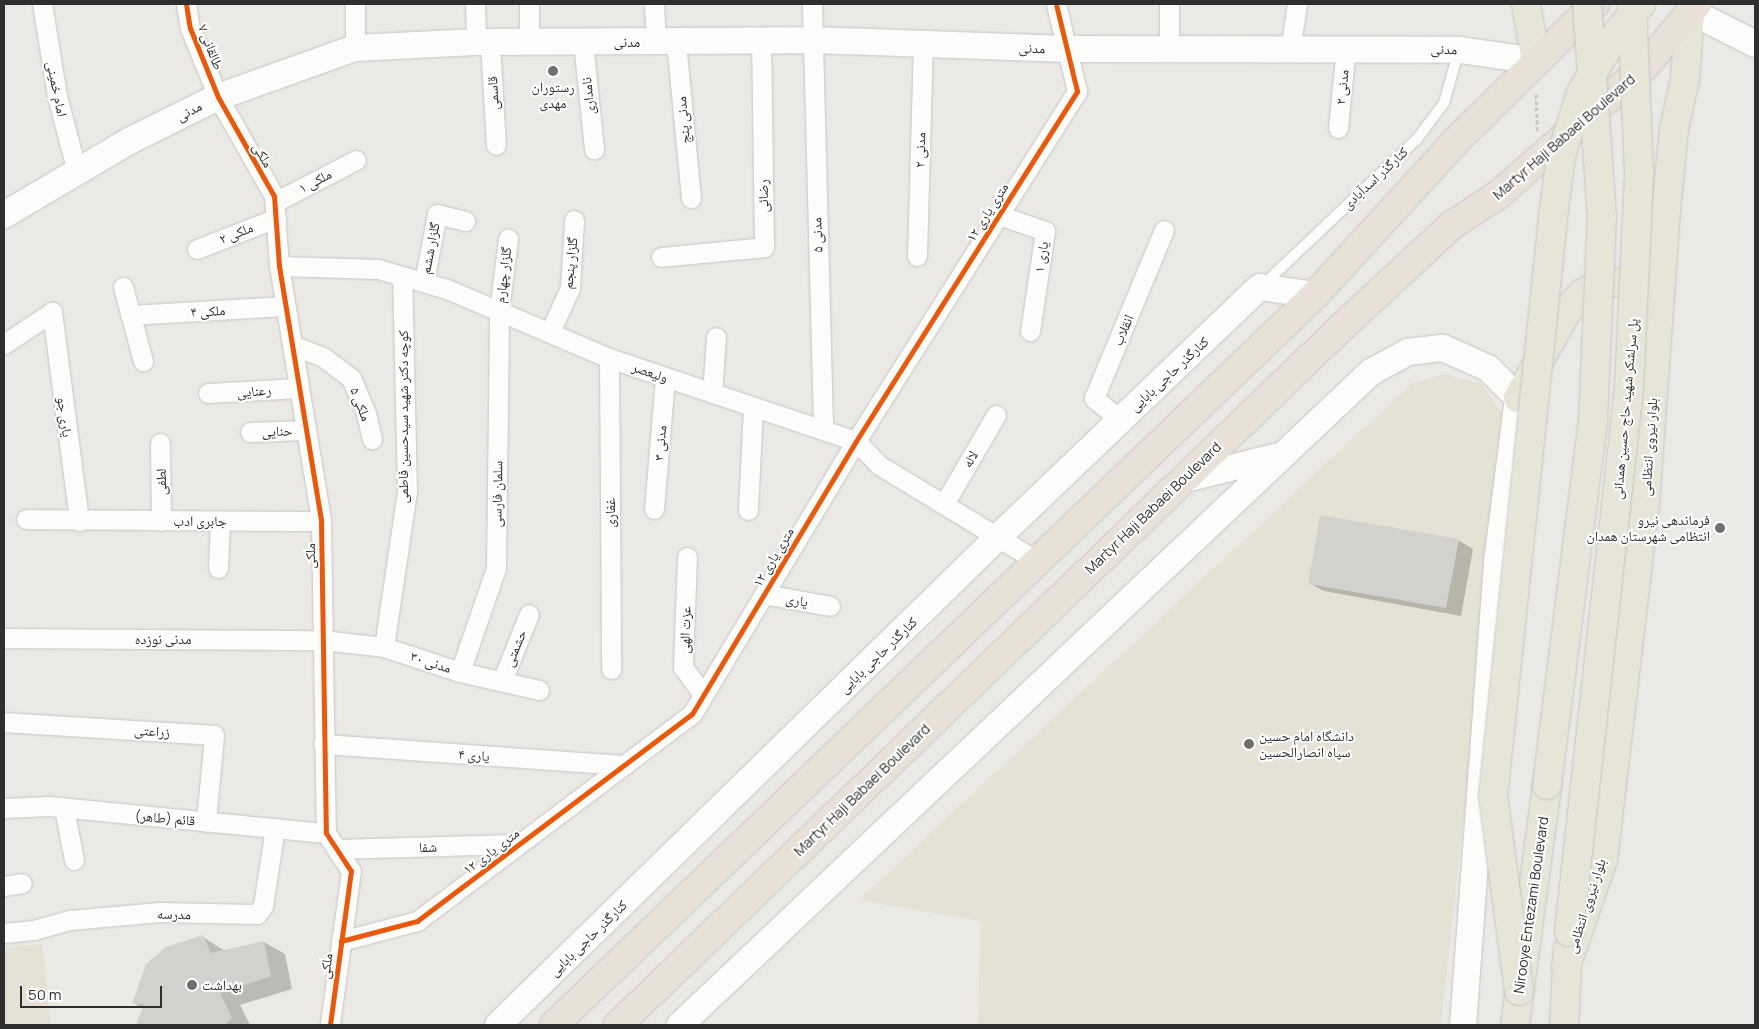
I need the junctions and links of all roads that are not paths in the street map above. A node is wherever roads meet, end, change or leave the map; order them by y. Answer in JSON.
{"nodes":[{"id":1,"x":42,"y":4,"type":"edge"},
{"id":2,"x":186,"y":4,"type":"edge"},
{"id":3,"x":355,"y":4,"type":"edge"},
{"id":4,"x":475,"y":4,"type":"edge"},
{"id":5,"x":529,"y":4,"type":"edge"},
{"id":6,"x":654,"y":4,"type":"edge"},
{"id":7,"x":812,"y":4,"type":"edge"},
{"id":8,"x":1056,"y":4,"type":"edge"},
{"id":9,"x":1169,"y":4,"type":"edge"},
{"id":10,"x":1296,"y":4,"type":"edge"},
{"id":11,"x":1526,"y":4,"type":"edge"},
{"id":12,"x":1587,"y":4,"type":"edge"},
{"id":13,"x":1595,"y":4,"type":"edge"},
{"id":14,"x":1632,"y":4,"type":"edge"},
{"id":15,"x":1641,"y":4,"type":"edge"},
{"id":16,"x":1693,"y":7,"type":"edge"},
{"id":17,"x":812,"y":40,"type":"junction"},
{"id":18,"x":761,"y":41,"type":"junction"},
{"id":19,"x":483,"y":42,"type":"junction"},
{"id":20,"x":529,"y":42,"type":"junction"},
{"id":21,"x":583,"y":42,"type":"junction"},
{"id":22,"x":666,"y":42,"type":"junction"},
{"id":23,"x":923,"y":44,"type":"junction"},
{"id":24,"x":1755,"y":44,"type":"edge"},
{"id":25,"x":1346,"y":47,"type":"junction"},
{"id":26,"x":355,"y":48,"type":"junction"},
{"id":27,"x":1067,"y":49,"type":"junction"},
{"id":28,"x":1169,"y":50,"type":"junction"},
{"id":29,"x":1290,"y":50,"type":"junction"},
{"id":30,"x":1460,"y":50,"type":"junction"},
{"id":31,"x":1536,"y":61,"type":"junction"},
{"id":32,"x":218,"y":97,"type":"junction"},
{"id":33,"x":1338,"y":128,"type":"dead end"},
{"id":34,"x":496,"y":145,"type":"dead end"},
{"id":35,"x":594,"y":149,"type":"dead end"},
{"id":36,"x":356,"y":160,"type":"dead end"},
{"id":37,"x":77,"y":172,"type":"junction"},
{"id":38,"x":690,"y":198,"type":"dead end"},
{"id":39,"x":275,"y":210,"type":"junction"},
{"id":40,"x":4,"y":215,"type":"edge"},
{"id":41,"x":998,"y":215,"type":"junction"},
{"id":42,"x":465,"y":220,"type":"dead end"},
{"id":43,"x":574,"y":220,"type":"dead end"},
{"id":44,"x":1164,"y":230,"type":"dead end"},
{"id":45,"x":508,"y":239,"type":"dead end"},
{"id":46,"x":196,"y":249,"type":"dead end"},
{"id":47,"x":917,"y":256,"type":"dead end"},
{"id":48,"x":661,"y":257,"type":"dead end"},
{"id":49,"x":279,"y":266,"type":"junction"},
{"id":50,"x":402,"y":276,"type":"junction"},
{"id":51,"x":424,"y":282,"type":"junction"},
{"id":52,"x":123,"y":287,"type":"dead end"},
{"id":53,"x":1260,"y":287,"type":"junction"},
{"id":54,"x":1315,"y":295,"type":"junction"},
{"id":55,"x":1659,"y":303,"type":"junction"},
{"id":56,"x":286,"y":306,"type":"junction"},
{"id":57,"x":499,"y":311,"type":"junction"},
{"id":58,"x":130,"y":315,"type":"junction"},
{"id":59,"x":1030,"y":331,"type":"dead end"},
{"id":60,"x":550,"y":332,"type":"junction"},
{"id":61,"x":716,"y":337,"type":"dead end"},
{"id":62,"x":4,"y":344,"type":"edge"},
{"id":63,"x":292,"y":345,"type":"junction"},
{"id":64,"x":609,"y":358,"type":"junction"},
{"id":65,"x":143,"y":361,"type":"dead end"},
{"id":66,"x":665,"y":377,"type":"junction"},
{"id":67,"x":299,"y":388,"type":"junction"},
{"id":68,"x":208,"y":393,"type":"dead end"},
{"id":69,"x":712,"y":393,"type":"junction"},
{"id":70,"x":1518,"y":398,"type":"junction"},
{"id":71,"x":753,"y":407,"type":"junction"},
{"id":72,"x":996,"y":415,"type":"dead end"},
{"id":73,"x":1120,"y":420,"type":"junction"},
{"id":74,"x":305,"y":430,"type":"junction"},
{"id":75,"x":823,"y":430,"type":"junction"},
{"id":76,"x":250,"y":432,"type":"dead end"},
{"id":77,"x":372,"y":439,"type":"dead end"},
{"id":78,"x":856,"y":441,"type":"junction"},
{"id":79,"x":160,"y":443,"type":"dead end"},
{"id":80,"x":1279,"y":456,"type":"junction"},
{"id":81,"x":1182,"y":480,"type":"junction"},
{"id":82,"x":1107,"y":495,"type":"junction"},
{"id":83,"x":944,"y":504,"type":"junction"},
{"id":84,"x":654,"y":509,"type":"dead end"},
{"id":85,"x":748,"y":510,"type":"dead end"},
{"id":86,"x":26,"y":519,"type":"dead end"},
{"id":87,"x":79,"y":521,"type":"junction"},
{"id":88,"x":161,"y":521,"type":"junction"},
{"id":89,"x":220,"y":521,"type":"junction"},
{"id":90,"x":321,"y":522,"type":"junction"},
{"id":91,"x":1134,"y":526,"type":"junction"},
{"id":92,"x":998,"y":537,"type":"junction"},
{"id":93,"x":687,"y":558,"type":"dead end"},
{"id":94,"x":1037,"y":562,"type":"junction"},
{"id":95,"x":218,"y":568,"type":"dead end"},
{"id":96,"x":764,"y":594,"type":"junction"},
{"id":97,"x":830,"y":606,"type":"dead end"},
{"id":98,"x":529,"y":614,"type":"dead end"},
{"id":99,"x":4,"y":638,"type":"edge"},
{"id":100,"x":322,"y":640,"type":"junction"},
{"id":101,"x":384,"y":647,"type":"junction"},
{"id":102,"x":611,"y":669,"type":"dead end"},
{"id":103,"x":460,"y":672,"type":"junction"},
{"id":104,"x":502,"y":681,"type":"junction"},
{"id":105,"x":539,"y":690,"type":"dead end"},
{"id":106,"x":704,"y":695,"type":"junction"},
{"id":107,"x":4,"y":722,"type":"edge"},
{"id":108,"x":324,"y":744,"type":"junction"},
{"id":109,"x":624,"y":765,"type":"junction"},
{"id":110,"x":4,"y":808,"type":"edge"},
{"id":111,"x":64,"y":808,"type":"junction"},
{"id":112,"x":206,"y":822,"type":"junction"},
{"id":113,"x":275,"y":828,"type":"junction"},
{"id":114,"x":326,"y":833,"type":"junction"},
{"id":115,"x":520,"y":844,"type":"junction"},
{"id":116,"x":337,"y":849,"type":"junction"},
{"id":117,"x":74,"y":860,"type":"dead end"},
{"id":118,"x":4,"y":933,"type":"edge"},
{"id":119,"x":341,"y":941,"type":"junction"},
{"id":120,"x":1566,"y":966,"type":"junction"},
{"id":121,"x":1519,"y":991,"type":"junction"},
{"id":122,"x":330,"y":1025,"type":"edge"},
{"id":123,"x":498,"y":1025,"type":"edge"},
{"id":124,"x":554,"y":1025,"type":"edge"},
{"id":125,"x":618,"y":1025,"type":"edge"},
{"id":126,"x":680,"y":1025,"type":"edge"},
{"id":127,"x":1463,"y":1025,"type":"edge"},
{"id":128,"x":1515,"y":1025,"type":"edge"},
{"id":129,"x":1564,"y":1025,"type":"edge"}],
"edges":[{"from":1,"to":37,"type":"street","name":"امام خمینی"},
{"from":2,"to":32,"type":"street","name":"طالقانی ۷"},
{"from":3,"to":26,"type":"street"},
{"from":4,"to":19,"type":"street","name":"قاسمی"},
{"from":5,"to":20,"type":"street"},
{"from":6,"to":22,"type":"street","name":"مدنی پنج"},
{"from":7,"to":17,"type":"street","name":"مدنی ۵"},
{"from":8,"to":27,"type":"street","name":"۱۲ متری یاری"},
{"from":9,"to":28,"type":"street"},
{"from":10,"to":29,"type":"street"},
{"from":11,"to":31,"type":"main road"},
{"from":12,"to":121,"type":"main road","name":"Nirooye Entezami Boulevard","bridge":true},
{"from":13,"to":31,"type":"highway"},
{"from":14,"to":120,"type":"main road","name":"پل سرلشکر شهید حاج حسین همدانی","bridge":true},
{"from":15,"to":121,"type":"main road","bridge":true},
{"from":16,"to":24,"type":"main road"},
{"from":16,"to":55,"type":"main road","name":"بلوار نیروی انتظامی"},
{"from":16,"to":81,"type":"highway","name":"Martyr Haji Babaei Boulevard"},
{"from":17,"to":18,"type":"main road","name":"مدنی"},
{"from":17,"to":23,"type":"main road","name":"مدنی"},
{"from":17,"to":75,"type":"street","name":"مدنی ۵"},
{"from":18,"to":22,"type":"main road","name":"مدنی"},
{"from":18,"to":48,"type":"street","name":"رضائی"},
{"from":19,"to":20,"type":"main road","name":"مدنی"},
{"from":19,"to":26,"type":"main road","name":"مدنی"},
{"from":19,"to":34,"type":"street","name":"قاسمی"},
{"from":20,"to":21,"type":"main road","name":"مدنی"},
{"from":21,"to":22,"type":"main road","name":"مدنی"},
{"from":21,"to":35,"type":"street","name":"نامداری"},
{"from":22,"to":38,"type":"street","name":"مدنی پنج"},
{"from":23,"to":27,"type":"main road","name":"مدنی"},
{"from":23,"to":47,"type":"street","name":"مدنی ۲"},
{"from":25,"to":29,"type":"main road","name":"مدنی"},
{"from":25,"to":30,"type":"main road","name":"مدنی"},
{"from":25,"to":33,"type":"street","name":"مدنی ۲"},
{"from":26,"to":32,"type":"main road","name":"مدنی"},
{"from":27,"to":28,"type":"main road","name":"مدنی"},
{"from":27,"to":41,"type":"street","name":"۱۲ متری یاری"},
{"from":28,"to":29,"type":"main road","name":"مدنی"},
{"from":30,"to":31,"type":"main road","name":"مدنی"},
{"from":30,"to":53,"type":"lane","name":"کنارگذر اسدآبادی"},
{"from":31,"to":54,"type":"highway"},
{"from":32,"to":37,"type":"main road","name":"مدنی"},
{"from":32,"to":39,"type":"street","name":"ملکی"},
{"from":36,"to":39,"type":"street","name":"ملکی ۱"},
{"from":37,"to":40,"type":"main road","name":"مدنی"},
{"from":39,"to":46,"type":"street","name":"ملکی ۲"},
{"from":39,"to":49,"type":"street","name":"ملکی"},
{"from":41,"to":59,"type":"street","name":"یاری ۱"},
{"from":41,"to":78,"type":"street","name":"۱۲ متری یاری"},
{"from":42,"to":51,"type":"street","name":"گلزار ششم"},
{"from":43,"to":60,"type":"street","name":"گلزار پنجم"},
{"from":44,"to":73,"type":"street","name":"انقلاب"},
{"from":45,"to":57,"type":"street","name":"گلزار چهارم"},
{"from":49,"to":50,"type":"street","name":"ولیعصر"},
{"from":49,"to":56,"type":"street","name":"ملکی"},
{"from":50,"to":51,"type":"street","name":"ولیعصر"},
{"from":50,"to":101,"type":"street","name":"کوچه دکتر شهید سیدحسین فاطمی"},
{"from":51,"to":57,"type":"street","name":"ولیعصر"},
{"from":52,"to":58,"type":"street"},
{"from":53,"to":54,"type":"main road"},
{"from":53,"to":73,"type":"main road","name":"کنارگذر حاجی بابایی"},
{"from":54,"to":82,"type":"highway"},
{"from":55,"to":70,"type":"main road"},
{"from":55,"to":120,"type":"main road","name":"بلوار نیروی انتظامی"},
{"from":56,"to":58,"type":"street","name":"ملکی ۴"},
{"from":56,"to":63,"type":"street","name":"ملکی"},
{"from":57,"to":60,"type":"street","name":"ولیعصر"},
{"from":57,"to":103,"type":"street","name":"سلمان فارسی"},
{"from":58,"to":65,"type":"street"},
{"from":60,"to":64,"type":"street","name":"ولیعصر"},
{"from":61,"to":69,"type":"street"},
{"from":62,"to":87,"type":"street","name":"یاری جو"},
{"from":63,"to":67,"type":"street","name":"ملکی"},
{"from":63,"to":77,"type":"street","name":"ملکی ۵"},
{"from":64,"to":66,"type":"street","name":"ولیعصر"},
{"from":64,"to":102,"type":"street","name":"غفاری"},
{"from":66,"to":69,"type":"street","name":"ولیعصر"},
{"from":66,"to":84,"type":"street","name":"مدنی ۳"},
{"from":67,"to":68,"type":"street","name":"رعنایی"},
{"from":67,"to":74,"type":"street","name":"ملکی"},
{"from":69,"to":71,"type":"street","name":"ولیعصر"},
{"from":70,"to":80,"type":"main road"},
{"from":70,"to":127,"type":"main road"},
{"from":71,"to":75,"type":"street","name":"ولیعصر"},
{"from":71,"to":85,"type":"street"},
{"from":72,"to":83,"type":"street","name":"لاله"},
{"from":73,"to":92,"type":"main road","name":"کنارگذر حاجی بابایی"},
{"from":74,"to":76,"type":"street","name":"حنایی"},
{"from":74,"to":90,"type":"street","name":"ملکی"},
{"from":75,"to":78,"type":"street","name":"ولیعصر"},
{"from":78,"to":83,"type":"street","name":"ولیعصر"},
{"from":78,"to":96,"type":"street","name":"۱۲ متری یاری"},
{"from":79,"to":88,"type":"street","name":"لطفی"},
{"from":80,"to":81,"type":"main road"},
{"from":80,"to":126,"type":"main road"},
{"from":81,"to":91,"type":"highway","name":"Martyr Haji Babaei Boulevard"},
{"from":82,"to":91,"type":"highway"},
{"from":82,"to":94,"type":"highway"},
{"from":83,"to":92,"type":"street","name":"ولیعصر"},
{"from":86,"to":87,"type":"street","name":"جابری ادب"},
{"from":87,"to":88,"type":"street","name":"جابری ادب"},
{"from":88,"to":89,"type":"street","name":"جابری ادب"},
{"from":89,"to":90,"type":"street","name":"جابری ادب"},
{"from":89,"to":95,"type":"street"},
{"from":90,"to":100,"type":"street","name":"ملکی"},
{"from":91,"to":125,"type":"highway","name":"Martyr Haji Babaei Boulevard"},
{"from":92,"to":94,"type":"street","name":"ولیعصر"},
{"from":92,"to":123,"type":"main road","name":"کنارگذر حاجی بابایی"},
{"from":93,"to":106,"type":"street","name":"عزت الهی"},
{"from":94,"to":124,"type":"highway"},
{"from":96,"to":97,"type":"street","name":"یاری"},
{"from":96,"to":106,"type":"street","name":"۱۲ متری یاری"},
{"from":98,"to":104,"type":"street","name":"حشمتی"},
{"from":99,"to":100,"type":"street","name":"مدنی نوزده"},
{"from":100,"to":101,"type":"street","name":"مدنی ۳۰"},
{"from":100,"to":108,"type":"street","name":"ملکی"},
{"from":101,"to":103,"type":"street","name":"مدنی ۳۰"},
{"from":103,"to":104,"type":"street","name":"مدنی ۳۰"},
{"from":104,"to":105,"type":"street","name":"مدنی ۳۰"},
{"from":106,"to":109,"type":"street","name":"۱۲ متری یاری"},
{"from":107,"to":112,"type":"street","name":"زراعتی"},
{"from":108,"to":109,"type":"street","name":"یاری ۴"},
{"from":108,"to":114,"type":"street","name":"ملکی"},
{"from":109,"to":115,"type":"street","name":"۱۲ متری یاری"},
{"from":110,"to":111,"type":"street","name":"قائم (طاهر)"},
{"from":111,"to":112,"type":"street","name":"قائم (طاهر)"},
{"from":111,"to":117,"type":"street"},
{"from":112,"to":113,"type":"street","name":"قائم (طاهر)"},
{"from":113,"to":114,"type":"street","name":"قائم (طاهر)"},
{"from":113,"to":118,"type":"street","name":"مدرسه"},
{"from":114,"to":116,"type":"street","name":"ملکی"},
{"from":115,"to":116,"type":"street","name":"شفا"},
{"from":115,"to":119,"type":"street","name":"۱۲ متری یاری"},
{"from":116,"to":119,"type":"street","name":"ملکی"},
{"from":119,"to":122,"type":"street","name":"ملکی"},
{"from":120,"to":129,"type":"main road"},
{"from":121,"to":128,"type":"main road","name":"Nirooye Entezami Boulevard"}]}
